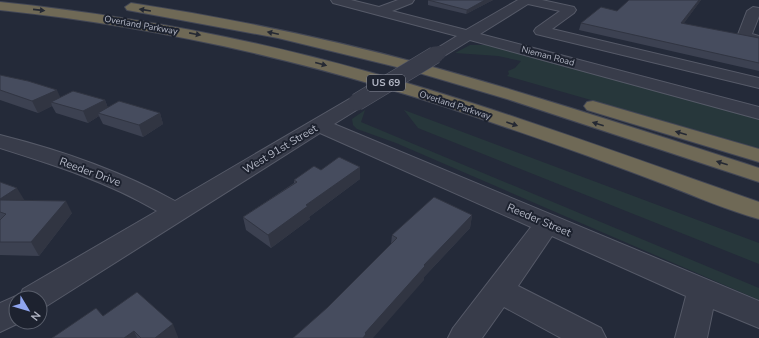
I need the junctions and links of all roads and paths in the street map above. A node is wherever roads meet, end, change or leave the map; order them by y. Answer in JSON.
{"nodes":[{"id":1,"x":408,"y":0,"type":"edge"},
{"id":2,"x":526,"y":0,"type":"edge"},
{"id":3,"x":345,"y":1,"type":"edge"},
{"id":4,"x":0,"y":6,"type":"edge"},
{"id":5,"x":118,"y":6,"type":"dead end"},
{"id":6,"x":381,"y":12,"type":"junction"},
{"id":7,"x":759,"y":12,"type":"edge"},
{"id":8,"x":468,"y":35,"type":"junction"},
{"id":9,"x":759,"y":40,"type":"edge"},
{"id":10,"x":366,"y":54,"type":"junction"},
{"id":11,"x":759,"y":83,"type":"edge"},
{"id":12,"x":759,"y":113,"type":"edge"},
{"id":13,"x":319,"y":125,"type":"junction"},
{"id":14,"x":0,"y":141,"type":"edge"},
{"id":15,"x":759,"y":156,"type":"edge"},
{"id":16,"x":759,"y":175,"type":"edge"},
{"id":17,"x":759,"y":211,"type":"edge"},
{"id":18,"x":176,"y":212,"type":"junction"},
{"id":19,"x":548,"y":223,"type":"junction"},
{"id":20,"x":47,"y":290,"type":"edge"},
{"id":21,"x":499,"y":290,"type":"junction"},
{"id":22,"x":702,"y":291,"type":"junction"},
{"id":23,"x":759,"y":315,"type":"edge"},
{"id":24,"x":464,"y":338,"type":"edge"},
{"id":25,"x":590,"y":338,"type":"edge"},
{"id":26,"x":691,"y":338,"type":"edge"}],
"edges":[{"from":1,"to":6,"type":"street"},
{"from":2,"to":8,"type":"street","name":"West 91st Street"},
{"from":2,"to":11,"type":"street"},
{"from":3,"to":6,"type":"street","name":"Nieman Road"},
{"from":4,"to":17,"type":"highway","name":"Overland Parkway","number":"US 69","one_way":true},
{"from":10,"to":5,"type":"highway","name":"Overland Parkway","number":"US 69","one_way":true},
{"from":6,"to":8,"type":"street","name":"Nieman Road"},
{"from":7,"to":9,"type":"street"},
{"from":8,"to":12,"type":"street","name":"Nieman Road"},
{"from":8,"to":13,"type":"street","name":"West 91st Street","bridge":true},
{"from":15,"to":10,"type":"highway","one_way":true},
{"from":16,"to":10,"type":"highway","name":"Overland Parkway","number":"US 69","one_way":true},
{"from":13,"to":18,"type":"street","name":"West 91st Street"},
{"from":13,"to":19,"type":"street","name":"Reeder Street"},
{"from":14,"to":18,"type":"street","name":"Reeder Drive"},
{"from":18,"to":20,"type":"street","name":"West 91st Street"},
{"from":19,"to":21,"type":"street"},
{"from":19,"to":22,"type":"street","name":"Reeder Street"},
{"from":21,"to":24,"type":"street"},
{"from":21,"to":25,"type":"street"},
{"from":22,"to":23,"type":"street","name":"Reeder Street"},
{"from":22,"to":26,"type":"street"}]}
